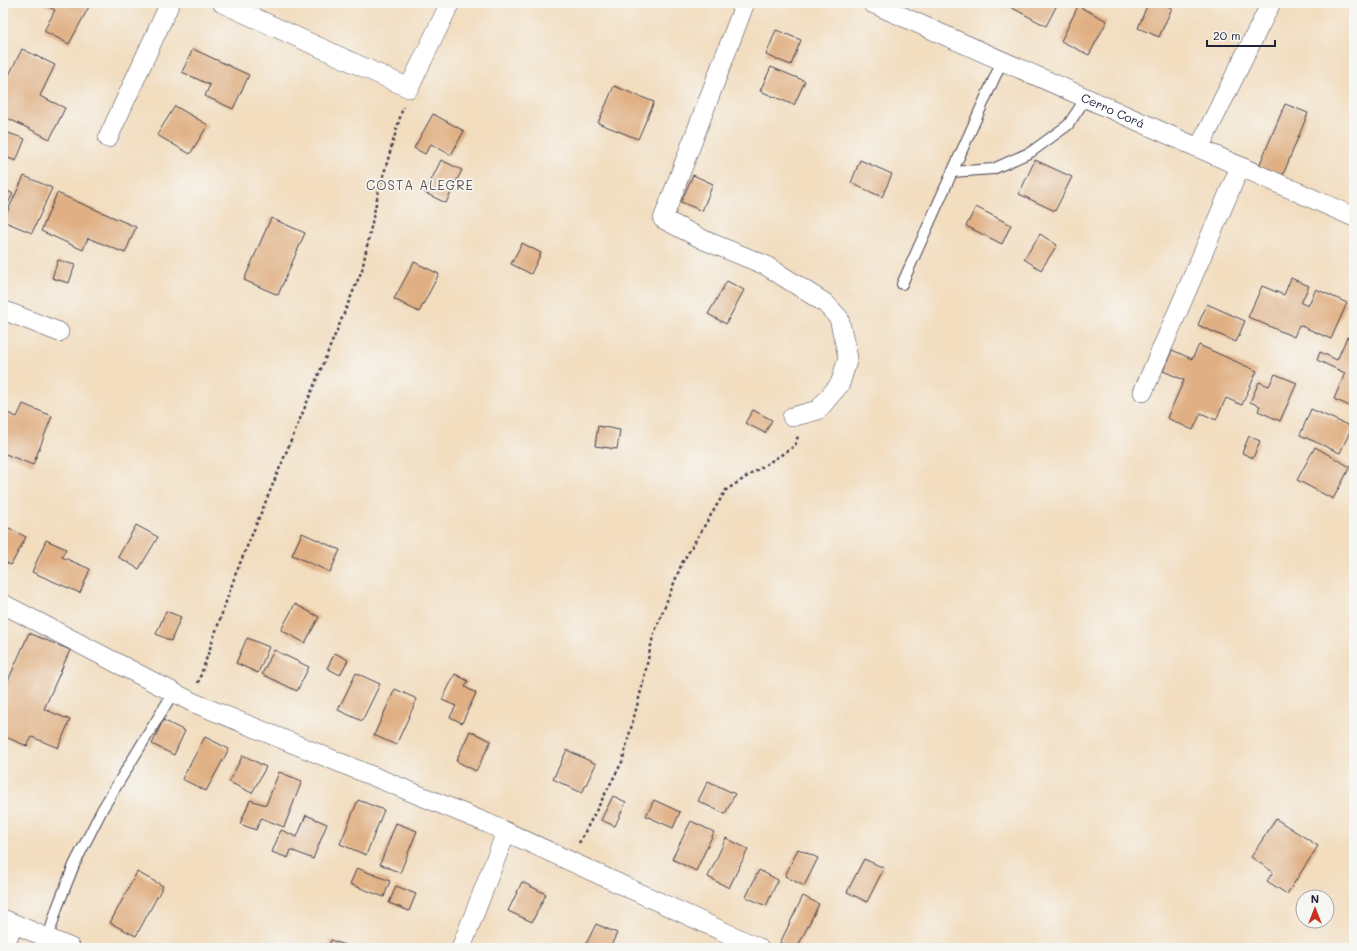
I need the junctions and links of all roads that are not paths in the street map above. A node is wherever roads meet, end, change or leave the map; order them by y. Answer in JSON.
{"nodes":[{"id":1,"x":170,"y":3,"type":"edge"},
{"id":2,"x":222,"y":3,"type":"edge"},
{"id":3,"x":450,"y":3,"type":"edge"},
{"id":4,"x":745,"y":3,"type":"edge"},
{"id":5,"x":872,"y":3,"type":"edge"},
{"id":6,"x":1271,"y":3,"type":"edge"},
{"id":7,"x":1002,"y":61,"type":"junction"},
{"id":8,"x":1086,"y":98,"type":"junction"},
{"id":9,"x":108,"y":138,"type":"dead end"},
{"id":10,"x":1199,"y":148,"type":"junction"},
{"id":11,"x":1240,"y":167,"type":"junction"},
{"id":12,"x":952,"y":172,"type":"junction"},
{"id":13,"x":1354,"y":217,"type":"edge"},
{"id":14,"x":902,"y":284,"type":"dead end"},
{"id":15,"x":3,"y":310,"type":"edge"},
{"id":16,"x":59,"y":332,"type":"dead end"},
{"id":17,"x":1143,"y":392,"type":"dead end"},
{"id":18,"x":792,"y":417,"type":"road end"},
{"id":19,"x":3,"y":604,"type":"edge"},
{"id":20,"x":173,"y":693,"type":"junction"},
{"id":21,"x":506,"y":832,"type":"junction"},
{"id":22,"x":8,"y":921,"type":"edge"},
{"id":23,"x":48,"y":938,"type":"junction"},
{"id":24,"x":4,"y":948,"type":"edge"},
{"id":25,"x":71,"y":948,"type":"edge"},
{"id":26,"x":461,"y":948,"type":"edge"},
{"id":27,"x":759,"y":948,"type":"edge"}],
"edges":[{"from":1,"to":9,"type":"street"},
{"from":2,"to":3,"type":"street"},
{"from":4,"to":18,"type":"street"},
{"from":5,"to":7,"type":"street","name":"Cerro Corá"},
{"from":6,"to":10,"type":"street"},
{"from":7,"to":8,"type":"street","name":"Cerro Corá"},
{"from":7,"to":12,"type":"lane"},
{"from":8,"to":10,"type":"street","name":"Cerro Corá"},
{"from":8,"to":12,"type":"lane"},
{"from":10,"to":11,"type":"street","name":"Cerro Corá"},
{"from":11,"to":13,"type":"street","name":"Cerro Corá"},
{"from":11,"to":17,"type":"street"},
{"from":12,"to":14,"type":"lane"},
{"from":15,"to":16,"type":"street"},
{"from":19,"to":20,"type":"street"},
{"from":20,"to":21,"type":"street"},
{"from":20,"to":23,"type":"lane"},
{"from":21,"to":26,"type":"street"},
{"from":21,"to":27,"type":"street"},
{"from":22,"to":23,"type":"street"},
{"from":22,"to":24,"type":"street"},
{"from":23,"to":25,"type":"street"}]}
